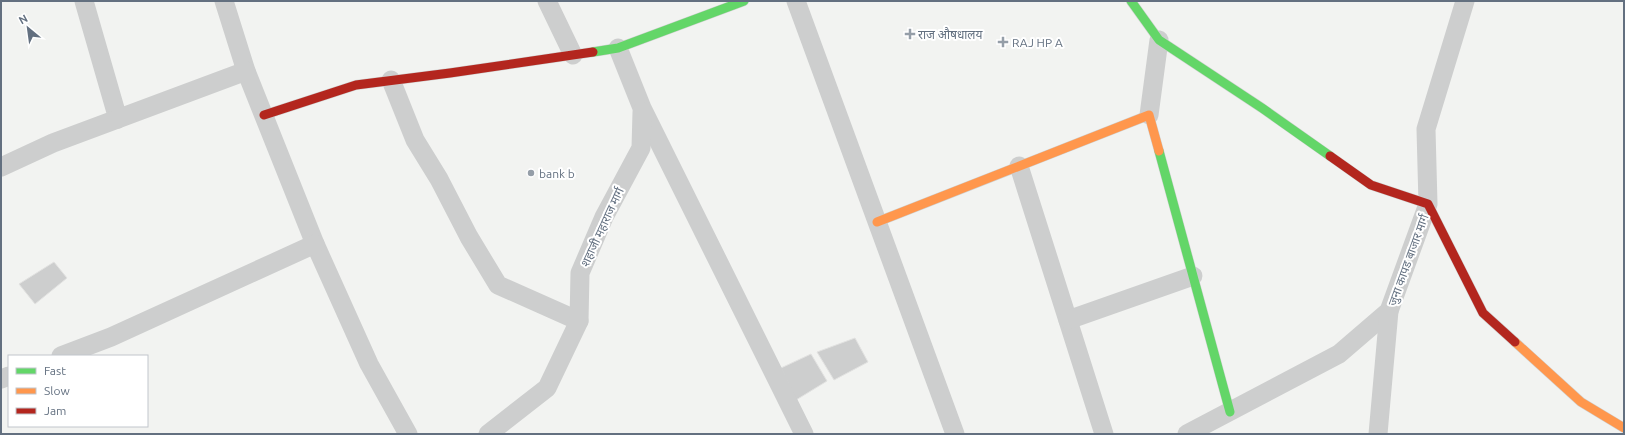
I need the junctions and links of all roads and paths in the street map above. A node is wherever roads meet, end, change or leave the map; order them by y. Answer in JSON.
{"nodes":[{"id":1,"x":84,"y":1,"type":"edge"},
{"id":2,"x":224,"y":1,"type":"edge"},
{"id":3,"x":547,"y":1,"type":"edge"},
{"id":4,"x":744,"y":1,"type":"edge"},
{"id":5,"x":796,"y":1,"type":"edge"},
{"id":6,"x":1131,"y":1,"type":"edge"},
{"id":7,"x":1465,"y":1,"type":"edge"},
{"id":8,"x":1159,"y":40,"type":"junction"},
{"id":9,"x":618,"y":48,"type":"junction"},
{"id":10,"x":573,"y":55,"type":"junction"},
{"id":11,"x":246,"y":72,"type":"junction"},
{"id":12,"x":391,"y":80,"type":"junction"},
{"id":13,"x":642,"y":108,"type":"junction"},
{"id":14,"x":264,"y":115,"type":"junction"},
{"id":15,"x":1148,"y":115,"type":"junction"},
{"id":16,"x":118,"y":119,"type":"junction"},
{"id":17,"x":1,"y":166,"type":"edge"},
{"id":18,"x":1018,"y":166,"type":"junction"},
{"id":19,"x":1428,"y":204,"type":"junction"},
{"id":20,"x":877,"y":222,"type":"junction"},
{"id":21,"x":316,"y":244,"type":"junction"},
{"id":22,"x":1193,"y":276,"type":"junction"},
{"id":23,"x":1389,"y":312,"type":"junction"},
{"id":24,"x":1068,"y":320,"type":"junction"},
{"id":25,"x":579,"y":321,"type":"junction"},
{"id":26,"x":64,"y":355,"type":"edge"},
{"id":27,"x":1230,"y":412,"type":"junction"},
{"id":28,"x":1624,"y":428,"type":"edge"},
{"id":29,"x":498,"y":431,"type":"edge"},
{"id":30,"x":408,"y":434,"type":"edge"},
{"id":31,"x":804,"y":434,"type":"edge"},
{"id":32,"x":956,"y":434,"type":"edge"},
{"id":33,"x":1104,"y":434,"type":"edge"},
{"id":34,"x":1187,"y":434,"type":"edge"},
{"id":35,"x":1378,"y":434,"type":"edge"}],
"edges":[{"from":1,"to":16,"type":"street"},
{"from":2,"to":11,"type":"street"},
{"from":3,"to":10,"type":"street"},
{"from":4,"to":9,"type":"street"},
{"from":5,"to":20,"type":"street"},
{"from":6,"to":8,"type":"street"},
{"from":7,"to":19,"type":"street","name":"जुना कापड बाजार मार्ग"},
{"from":8,"to":15,"type":"street"},
{"from":8,"to":19,"type":"street"},
{"from":9,"to":10,"type":"street"},
{"from":9,"to":13,"type":"street"},
{"from":10,"to":12,"type":"street"},
{"from":11,"to":14,"type":"street"},
{"from":11,"to":16,"type":"street"},
{"from":12,"to":14,"type":"street"},
{"from":12,"to":25,"type":"street"},
{"from":13,"to":25,"type":"street","name":"शहाजी महाराज मार्ग"},
{"from":13,"to":31,"type":"street"},
{"from":14,"to":21,"type":"street"},
{"from":15,"to":18,"type":"street"},
{"from":15,"to":22,"type":"street"},
{"from":16,"to":17,"type":"street"},
{"from":18,"to":20,"type":"street"},
{"from":18,"to":24,"type":"street"},
{"from":19,"to":23,"type":"street","name":"जुना कापड बाजार मार्ग"},
{"from":19,"to":28,"type":"street"},
{"from":20,"to":32,"type":"street"},
{"from":21,"to":26,"type":"street"},
{"from":21,"to":30,"type":"street"},
{"from":22,"to":24,"type":"street"},
{"from":22,"to":27,"type":"street"},
{"from":23,"to":27,"type":"street","name":"जुना कापड बाजार मार्ग"},
{"from":23,"to":35,"type":"street"},
{"from":24,"to":33,"type":"street"},
{"from":25,"to":29,"type":"street","name":"शहाजी महाराज मार्ग"},
{"from":27,"to":34,"type":"street","name":"जुना कापड बाजार मार्ग"}]}
